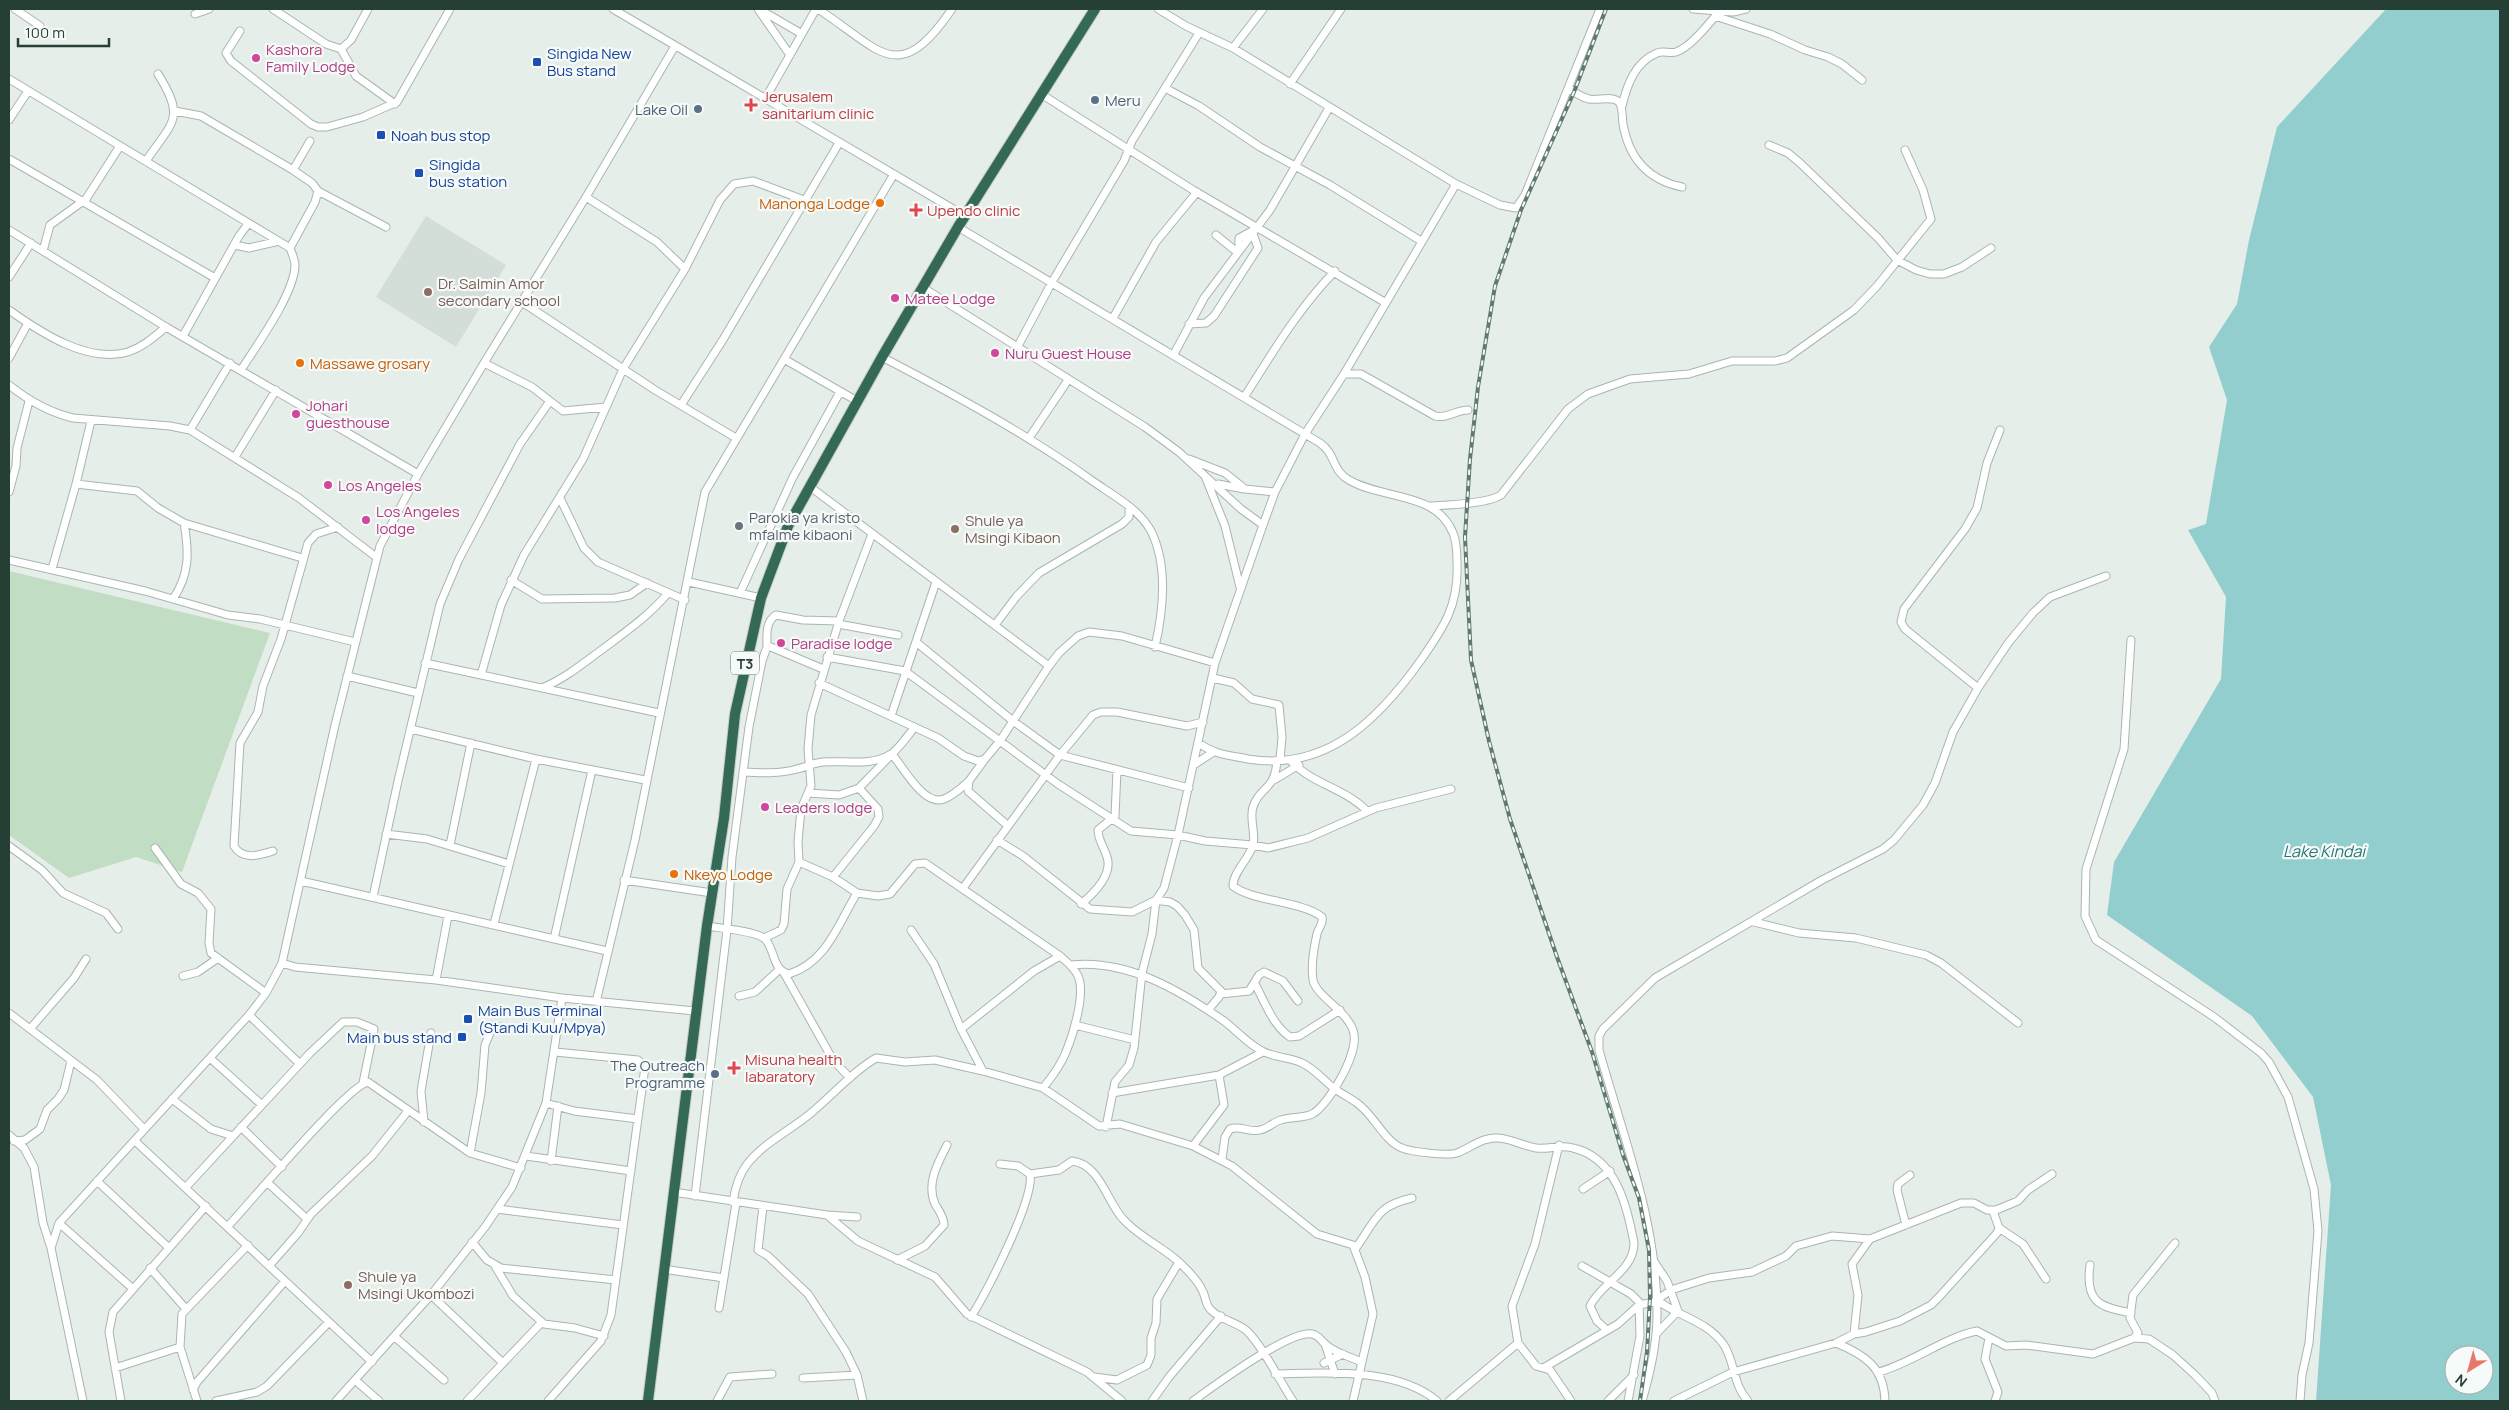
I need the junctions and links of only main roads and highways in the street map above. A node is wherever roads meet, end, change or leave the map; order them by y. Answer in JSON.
{"nodes":[{"id":1,"x":1095,"y":9,"type":"edge"},
{"id":2,"x":648,"y":1401,"type":"edge"}],
"edges":[{"from":1,"to":2,"type":"highway","number":"T3"}]}
